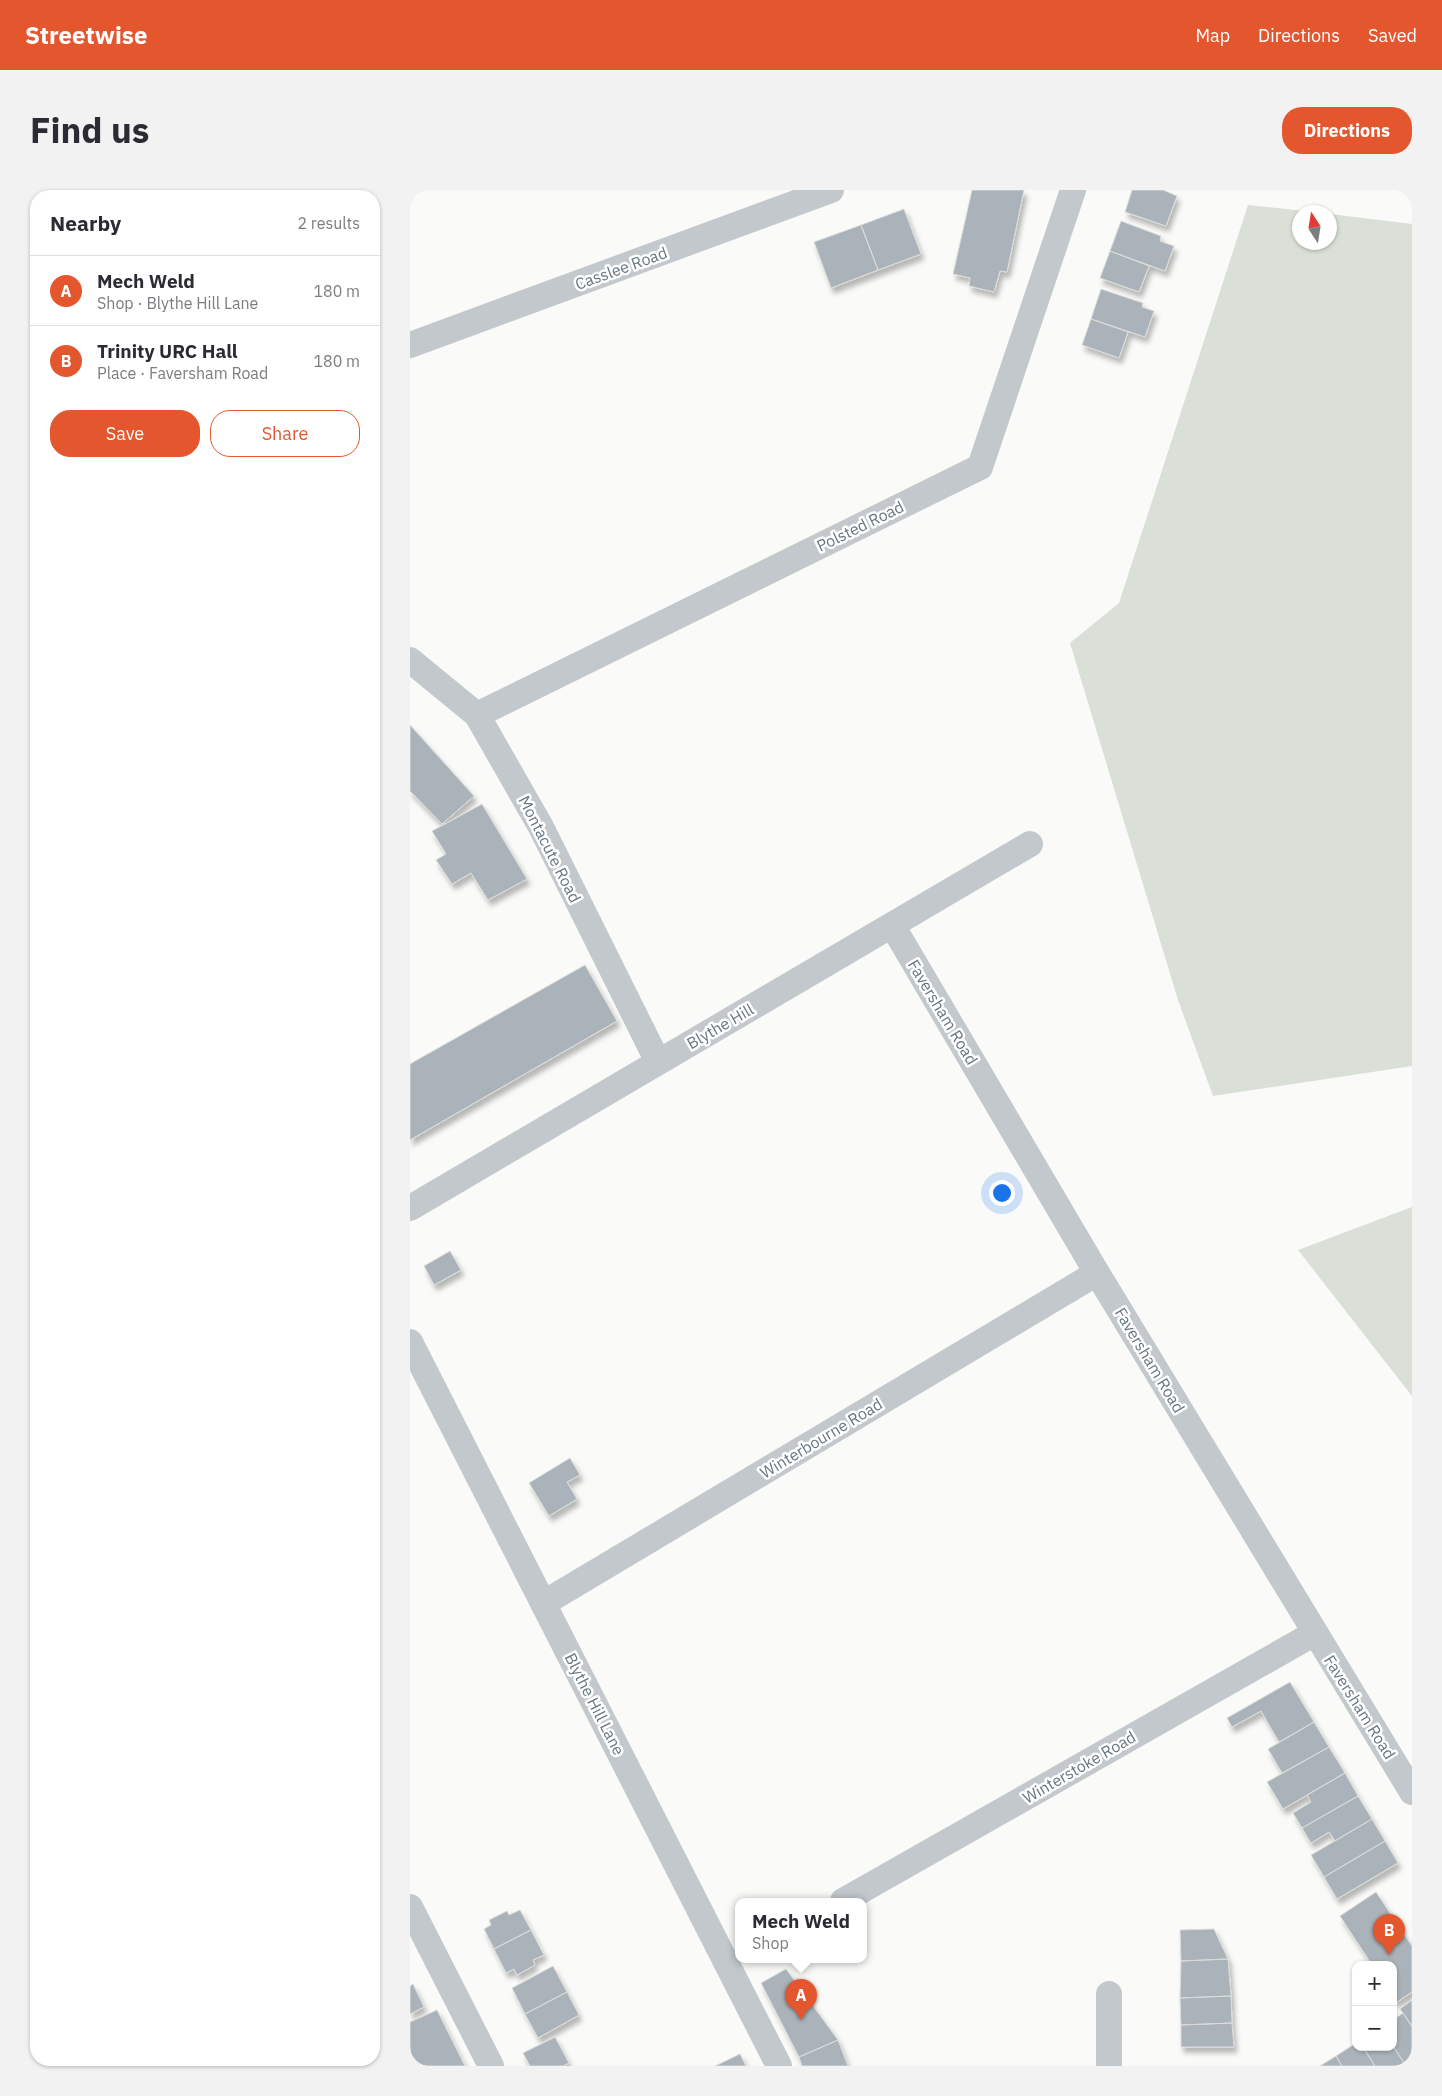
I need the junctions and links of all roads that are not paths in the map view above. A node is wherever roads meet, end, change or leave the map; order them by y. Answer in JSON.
{"nodes":[{"id":1,"x":832,"y":190,"type":"edge"},
{"id":2,"x":1073,"y":190,"type":"edge"},
{"id":3,"x":410,"y":344,"type":"edge"},
{"id":4,"x":410,"y":660,"type":"edge"},
{"id":5,"x":477,"y":715,"type":"junction"},
{"id":6,"x":1030,"y":844,"type":"dead end"},
{"id":7,"x":892,"y":925,"type":"junction"},
{"id":8,"x":658,"y":1062,"type":"junction"},
{"id":9,"x":410,"y":1208,"type":"edge"},
{"id":10,"x":1097,"y":1273,"type":"junction"},
{"id":11,"x":410,"y":1342,"type":"edge"},
{"id":12,"x":544,"y":1603,"type":"junction"},
{"id":13,"x":1315,"y":1633,"type":"junction"},
{"id":14,"x":1412,"y":1792,"type":"edge"},
{"id":15,"x":848,"y":1898,"type":"edge"},
{"id":16,"x":410,"y":1907,"type":"edge"},
{"id":17,"x":735,"y":1962,"type":"edge"},
{"id":18,"x":735,"y":1963,"type":"edge"},
{"id":19,"x":1109,"y":1994,"type":"dead end"},
{"id":20,"x":491,"y":2066,"type":"edge"},
{"id":21,"x":779,"y":2066,"type":"edge"},
{"id":22,"x":1109,"y":2066,"type":"edge"}],
"edges":[{"from":1,"to":3,"type":"street","name":"Casslee Road"},
{"from":2,"to":5,"type":"street","name":"Polsted Road"},
{"from":4,"to":5,"type":"street","name":"Montacute Road"},
{"from":5,"to":8,"type":"street","name":"Montacute Road"},
{"from":6,"to":7,"type":"street","name":"Blythe Hill"},
{"from":7,"to":8,"type":"street","name":"Blythe Hill"},
{"from":7,"to":10,"type":"street","name":"Faversham Road"},
{"from":8,"to":9,"type":"street","name":"Blythe Hill"},
{"from":10,"to":12,"type":"street","name":"Winterbourne Road"},
{"from":10,"to":13,"type":"street","name":"Faversham Road"},
{"from":11,"to":12,"type":"street","name":"Blythe Hill Lane"},
{"from":12,"to":17,"type":"street","name":"Blythe Hill Lane"},
{"from":13,"to":14,"type":"street","name":"Faversham Road"},
{"from":13,"to":15,"type":"street","name":"Winterstoke Road"},
{"from":16,"to":20,"type":"street"},
{"from":18,"to":21,"type":"street","name":"Blythe Hill Lane"},
{"from":19,"to":22,"type":"street"}]}
